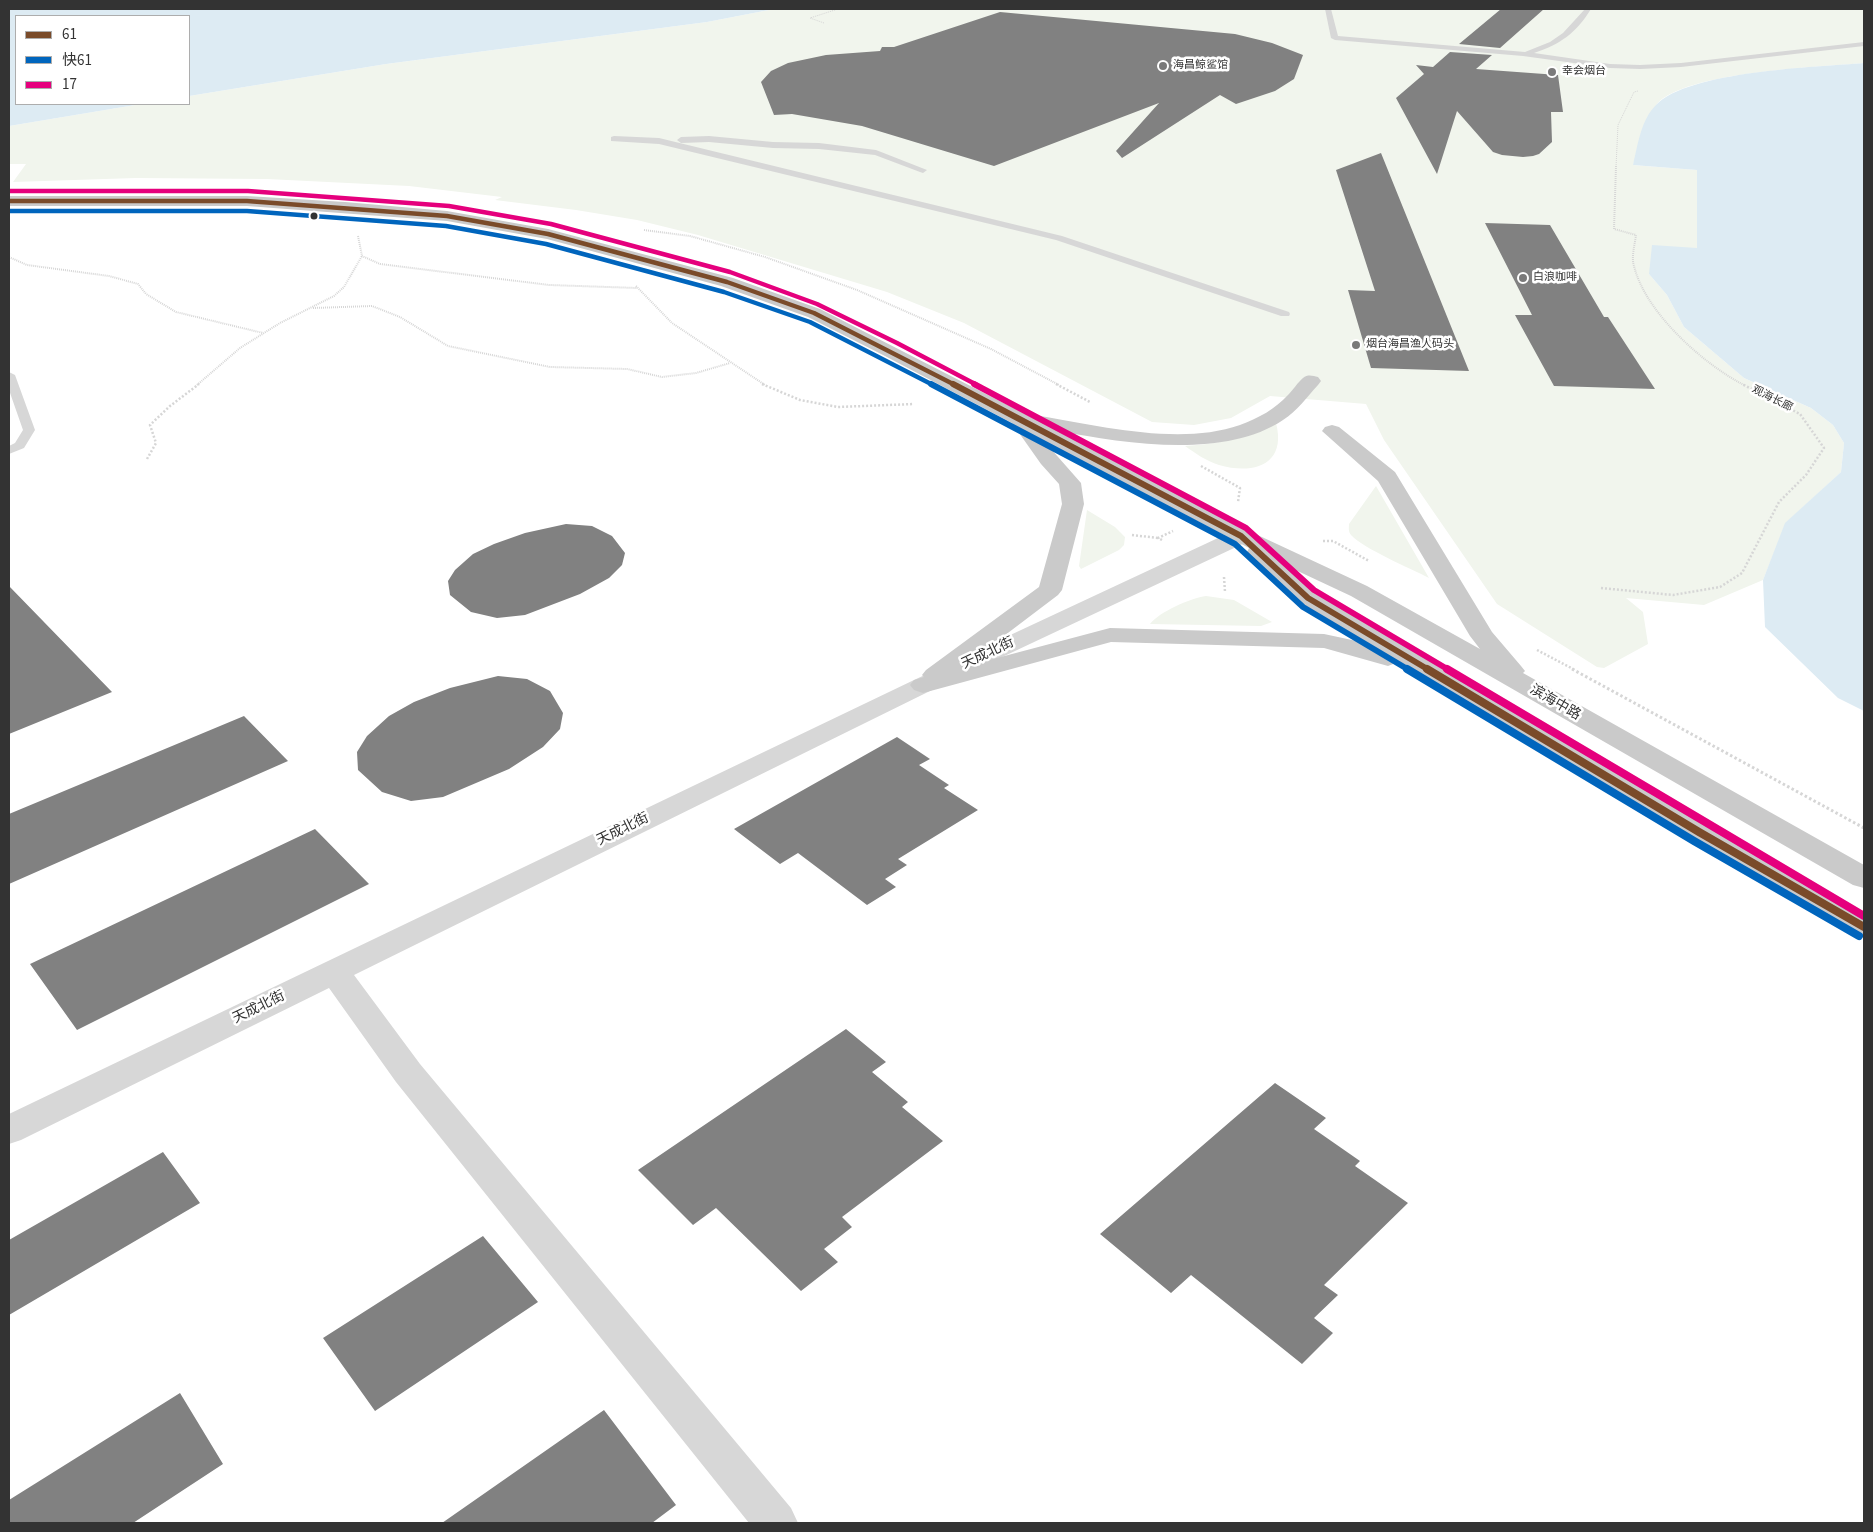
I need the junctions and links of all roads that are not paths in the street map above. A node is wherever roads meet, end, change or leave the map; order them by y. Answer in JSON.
{"nodes":[{"id":1,"x":1328,"y":9,"type":"edge"},
{"id":2,"x":1588,"y":9,"type":"edge"},
{"id":3,"x":1864,"y":44,"type":"edge"},
{"id":4,"x":1523,"y":54,"type":"junction"},
{"id":5,"x":614,"y":139,"type":"dead end"},
{"id":6,"x":659,"y":141,"type":"junction"},
{"id":7,"x":923,"y":170,"type":"dead end"},
{"id":8,"x":9,"y":201,"type":"edge"},
{"id":9,"x":1285,"y":314,"type":"dead end"},
{"id":10,"x":9,"y":375,"type":"edge"},
{"id":11,"x":1311,"y":381,"type":"dead end"},
{"id":12,"x":1018,"y":418,"type":"junction"},
{"id":13,"x":1332,"y":431,"type":"dead end"},
{"id":14,"x":9,"y":450,"type":"edge"},
{"id":15,"x":1241,"y":536,"type":"junction"},
{"id":16,"x":1435,"y":674,"type":"junction"},
{"id":17,"x":923,"y":685,"type":"junction"},
{"id":18,"x":1524,"y":685,"type":"junction"},
{"id":19,"x":1864,"y":878,"type":"edge"},
{"id":20,"x":1864,"y":927,"type":"edge"},
{"id":21,"x":334,"y":971,"type":"junction"},
{"id":22,"x":9,"y":1130,"type":"edge"},
{"id":23,"x":776,"y":1523,"type":"edge"}],
"edges":[{"from":1,"to":4,"type":"lane"},
{"from":2,"to":4,"type":"lane"},
{"from":3,"to":4,"type":"lane"},
{"from":5,"to":6,"type":"lane"},
{"from":6,"to":7,"type":"lane"},
{"from":6,"to":9,"type":"lane"},
{"from":8,"to":12,"type":"main road","name":"滨海中路"},
{"from":10,"to":14,"type":"lane"},
{"from":11,"to":12,"type":"main road"},
{"from":12,"to":15,"type":"main road","name":"滨海中路"},
{"from":12,"to":17,"type":"main road"},
{"from":13,"to":18,"type":"main road"},
{"from":15,"to":16,"type":"main road","name":"滨海中路"},
{"from":15,"to":17,"type":"street","name":"天成北街"},
{"from":15,"to":18,"type":"main road","name":"滨海中路"},
{"from":16,"to":17,"type":"main road"},
{"from":16,"to":20,"type":"main road","name":"滨海中路"},
{"from":17,"to":21,"type":"street","name":"天成北街"},
{"from":18,"to":19,"type":"main road","name":"滨海中路"},
{"from":21,"to":22,"type":"street","name":"天成北街"},
{"from":21,"to":23,"type":"street"}]}
